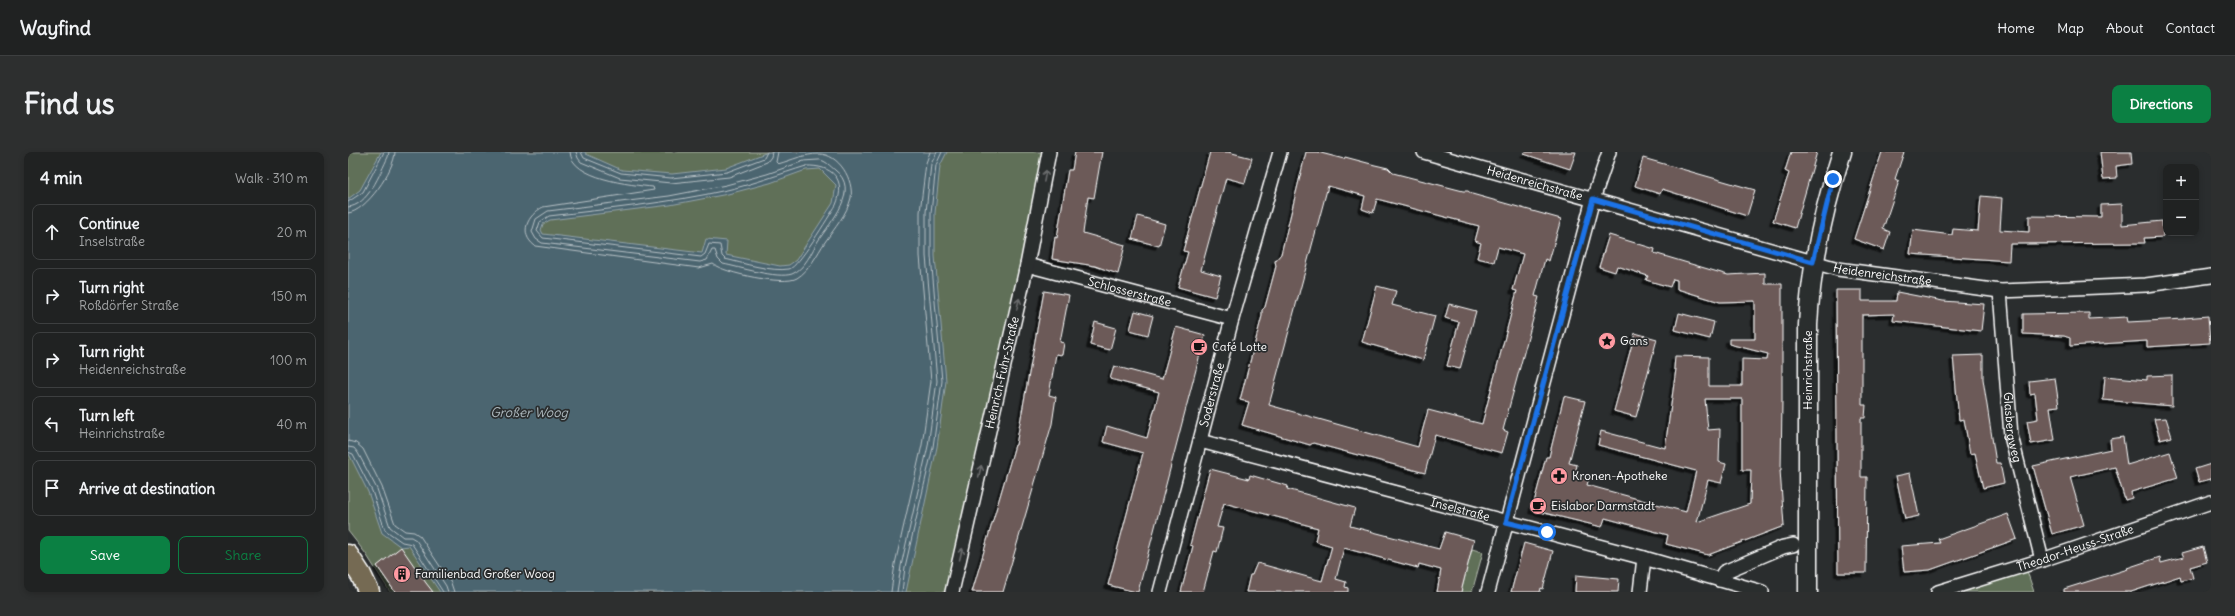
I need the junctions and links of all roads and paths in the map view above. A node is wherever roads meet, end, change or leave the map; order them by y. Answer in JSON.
{"nodes":[{"id":1,"x":1050,"y":152,"type":"edge"},
{"id":2,"x":1280,"y":152,"type":"edge"},
{"id":3,"x":1424,"y":152,"type":"edge"},
{"id":4,"x":1609,"y":152,"type":"edge"},
{"id":5,"x":1842,"y":152,"type":"edge"},
{"id":6,"x":1593,"y":199,"type":"junction"},
{"id":7,"x":1813,"y":262,"type":"junction"},
{"id":8,"x":1027,"y":264,"type":"junction"},
{"id":9,"x":2211,"y":276,"type":"edge"},
{"id":10,"x":2000,"y":291,"type":"junction"},
{"id":11,"x":1232,"y":319,"type":"junction"},
{"id":12,"x":1200,"y":441,"type":"junction"},
{"id":13,"x":2211,"y":502,"type":"edge"},
{"id":14,"x":1506,"y":522,"type":"junction"},
{"id":15,"x":1793,"y":545,"type":"dead end"},
{"id":16,"x":348,"y":555,"type":"edge"},
{"id":17,"x":1644,"y":558,"type":"junction"},
{"id":18,"x":2042,"y":560,"type":"junction"},
{"id":19,"x":1719,"y":580,"type":"junction"},
{"id":20,"x":369,"y":592,"type":"edge"},
{"id":21,"x":952,"y":592,"type":"edge"},
{"id":22,"x":1160,"y":592,"type":"edge"},
{"id":23,"x":1488,"y":592,"type":"edge"},
{"id":24,"x":1640,"y":592,"type":"edge"},
{"id":25,"x":1762,"y":592,"type":"edge"},
{"id":26,"x":1808,"y":592,"type":"edge"},
{"id":27,"x":1938,"y":592,"type":"edge"}],
"edges":[{"from":8,"to":1,"type":"street","name":"Heinrich-Fuhr-Straße","one_way":true},
{"from":2,"to":11,"type":"street","name":"Soderstraße"},
{"from":3,"to":6,"type":"street","name":"Heidenreichstraße"},
{"from":4,"to":6,"type":"street"},
{"from":5,"to":7,"type":"main road","name":"Heinrichstraße"},
{"from":6,"to":7,"type":"street","name":"Heidenreichstraße"},
{"from":6,"to":14,"type":"street"},
{"from":7,"to":10,"type":"street","name":"Heidenreichstraße"},
{"from":7,"to":26,"type":"main road","name":"Heinrichstraße"},
{"from":8,"to":11,"type":"street","name":"Schlosserstraße"},
{"from":21,"to":8,"type":"street","name":"Heinrich-Fuhr-Straße","one_way":true},
{"from":9,"to":10,"type":"street","name":"Heidenreichstraße"},
{"from":10,"to":18,"type":"street","name":"Glasbergweg"},
{"from":11,"to":12,"type":"street","name":"Soderstraße"},
{"from":12,"to":14,"type":"street","name":"Inselstraße"},
{"from":12,"to":22,"type":"street","name":"Soderstraße"},
{"from":13,"to":18,"type":"street","name":"Theodor-Heuss-Straße"},
{"from":14,"to":17,"type":"street","name":"Inselstraße"},
{"from":14,"to":23,"type":"street"},
{"from":15,"to":19,"type":"street"},
{"from":16,"to":20,"type":"main road"},
{"from":17,"to":19,"type":"street","name":"Inselstraße"},
{"from":17,"to":24,"type":"street"},
{"from":18,"to":27,"type":"street","name":"Theodor-Heuss-Straße"},
{"from":19,"to":25,"type":"street","name":"Inselstraße"}]}
